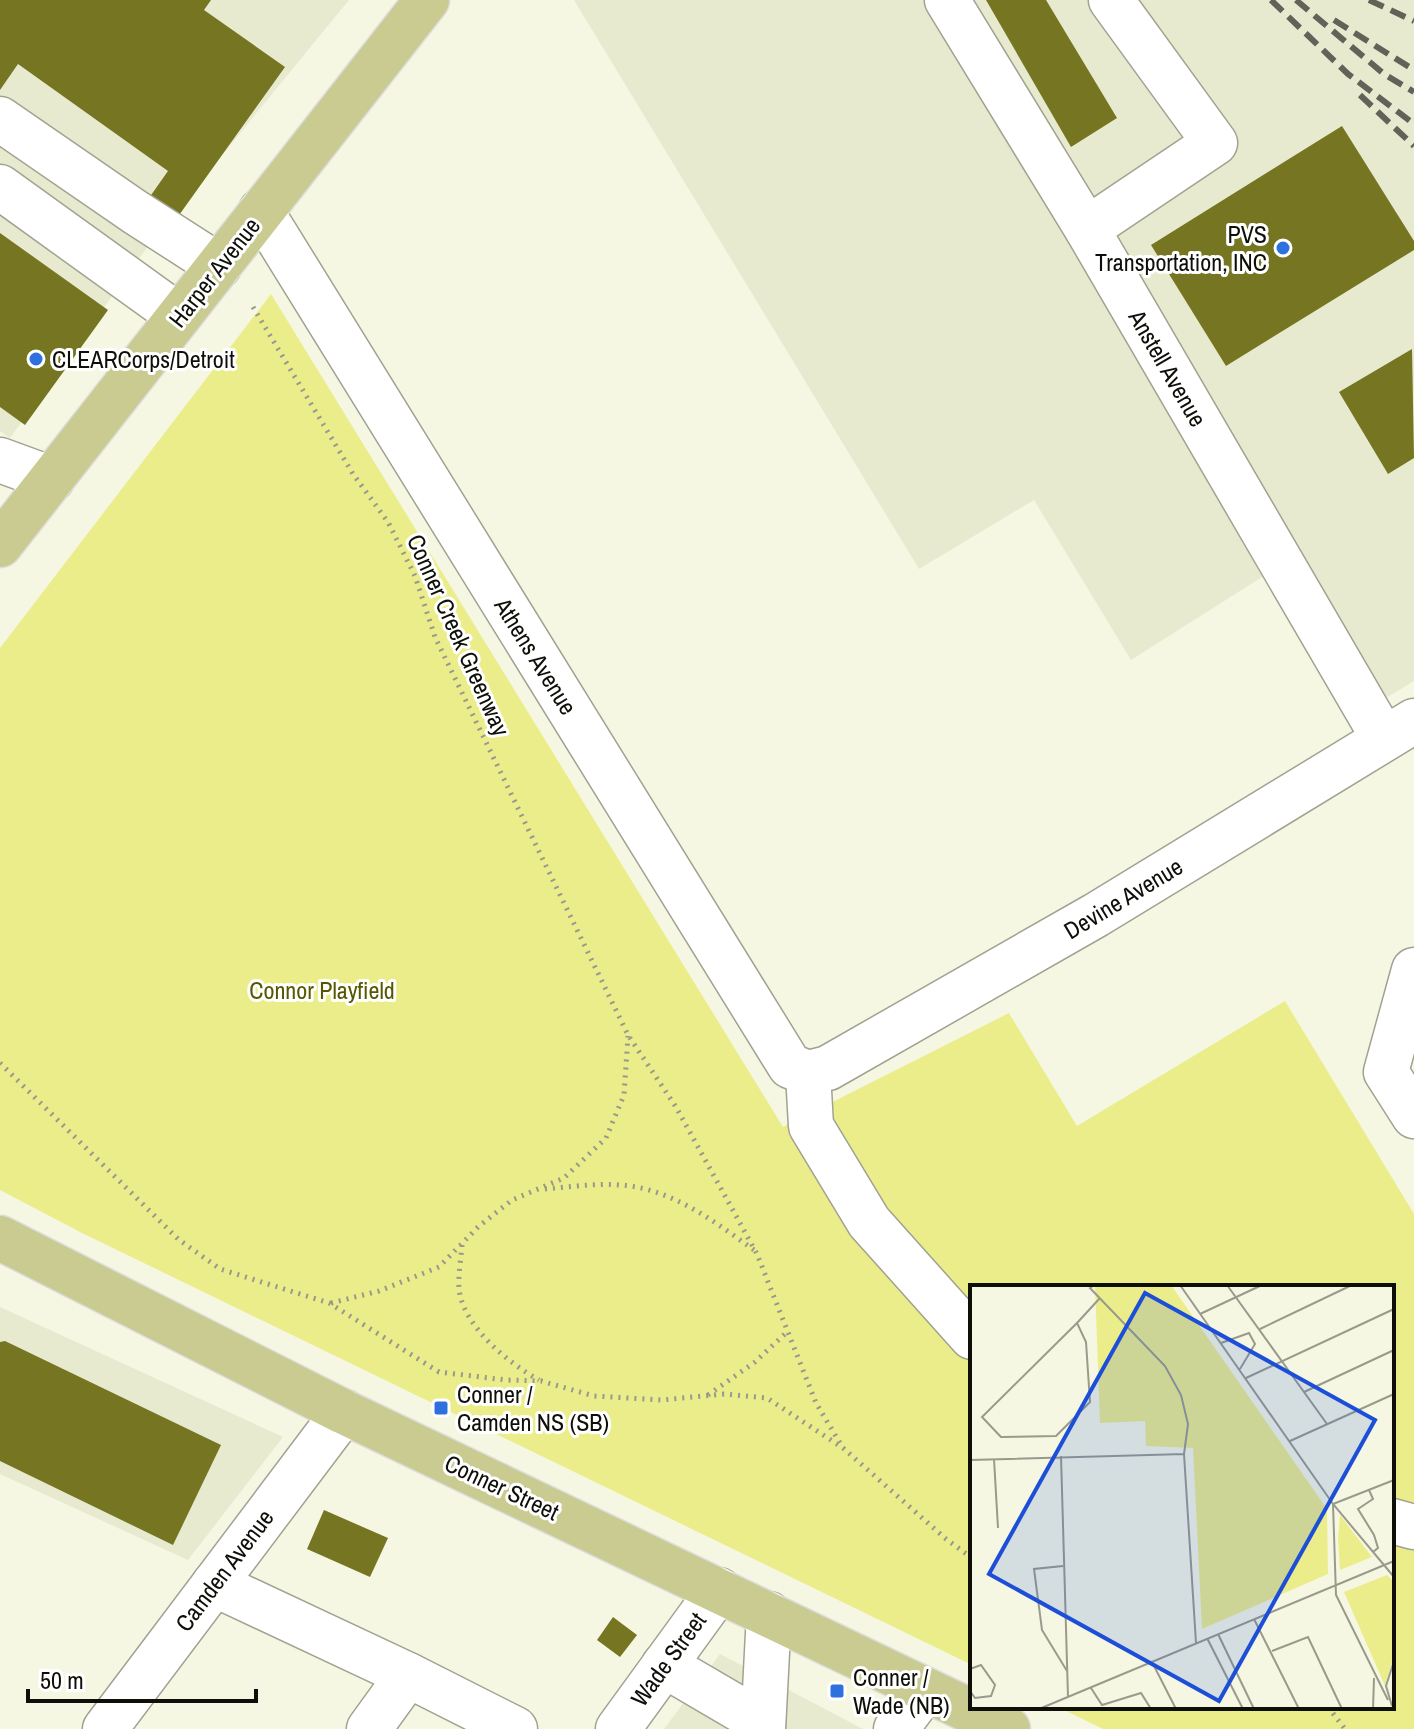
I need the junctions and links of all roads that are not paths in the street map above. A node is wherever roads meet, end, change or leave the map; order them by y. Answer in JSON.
{"nodes":[{"id":1,"x":947,"y":0,"type":"edge"},
{"id":2,"x":1111,"y":0,"type":"edge"},
{"id":3,"x":415,"y":5,"type":"edge"},
{"id":4,"x":0,"y":119,"type":"edge"},
{"id":5,"x":0,"y":187,"type":"edge"},
{"id":6,"x":261,"y":211,"type":"junction"},
{"id":7,"x":1087,"y":229,"type":"junction"},
{"id":8,"x":219,"y":266,"type":"junction"},
{"id":9,"x":179,"y":316,"type":"junction"},
{"id":10,"x":0,"y":460,"type":"edge"},
{"id":11,"x":52,"y":479,"type":"junction"},
{"id":12,"x":0,"y":545,"type":"edge"},
{"id":13,"x":1399,"y":730,"type":"edge"},
{"id":14,"x":1414,"y":970,"type":"edge"},
{"id":15,"x":818,"y":1070,"type":"junction"},
{"id":16,"x":1414,"y":1116,"type":"edge"},
{"id":17,"x":0,"y":1238,"type":"edge"},
{"id":18,"x":970,"y":1335,"type":"edge"},
{"id":19,"x":344,"y":1412,"type":"junction"},
{"id":20,"x":1394,"y":1522,"type":"edge"},
{"id":21,"x":1414,"y":1527,"type":"edge"},
{"id":22,"x":214,"y":1584,"type":"junction"},
{"id":23,"x":719,"y":1590,"type":"junction"},
{"id":24,"x":769,"y":1614,"type":"junction"},
{"id":25,"x":664,"y":1665,"type":"junction"},
{"id":26,"x":408,"y":1675,"type":"junction"},
{"id":27,"x":925,"y":1690,"type":"junction"},
{"id":28,"x":763,"y":1726,"type":"edge"},
{"id":29,"x":105,"y":1729,"type":"edge"},
{"id":30,"x":369,"y":1729,"type":"edge"},
{"id":31,"x":515,"y":1729,"type":"edge"},
{"id":32,"x":618,"y":1729,"type":"edge"},
{"id":33,"x":896,"y":1729,"type":"edge"},
{"id":34,"x":1008,"y":1729,"type":"edge"}],
"edges":[{"from":1,"to":7,"type":"street","name":"Anstell Avenue"},
{"from":2,"to":7,"type":"street"},
{"from":3,"to":6,"type":"main road","name":"Harper Avenue"},
{"from":4,"to":8,"type":"street"},
{"from":5,"to":9,"type":"street"},
{"from":6,"to":8,"type":"main road","name":"Harper Avenue"},
{"from":6,"to":15,"type":"street","name":"Athens Avenue"},
{"from":7,"to":13,"type":"street","name":"Anstell Avenue"},
{"from":8,"to":9,"type":"main road","name":"Harper Avenue"},
{"from":9,"to":11,"type":"main road","name":"Harper Avenue"},
{"from":10,"to":11,"type":"street"},
{"from":11,"to":12,"type":"main road","name":"Harper Avenue"},
{"from":13,"to":15,"type":"street","name":"Devine Avenue"},
{"from":14,"to":16,"type":"street"},
{"from":15,"to":18,"type":"street"},
{"from":17,"to":19,"type":"main road","name":"Conner Street"},
{"from":19,"to":22,"type":"street","name":"Camden Avenue"},
{"from":19,"to":23,"type":"main road","name":"Conner Street"},
{"from":20,"to":21,"type":"street"},
{"from":22,"to":26,"type":"street"},
{"from":22,"to":29,"type":"street","name":"Camden Avenue"},
{"from":23,"to":24,"type":"main road","name":"Conner Street"},
{"from":23,"to":25,"type":"street","name":"Wade Street"},
{"from":24,"to":27,"type":"main road","name":"Conner Street"},
{"from":24,"to":28,"type":"street"},
{"from":25,"to":28,"type":"street"},
{"from":25,"to":32,"type":"street","name":"Wade Street"},
{"from":26,"to":30,"type":"street"},
{"from":26,"to":31,"type":"street"},
{"from":27,"to":33,"type":"street"},
{"from":27,"to":34,"type":"main road","name":"Conner Street"}]}
